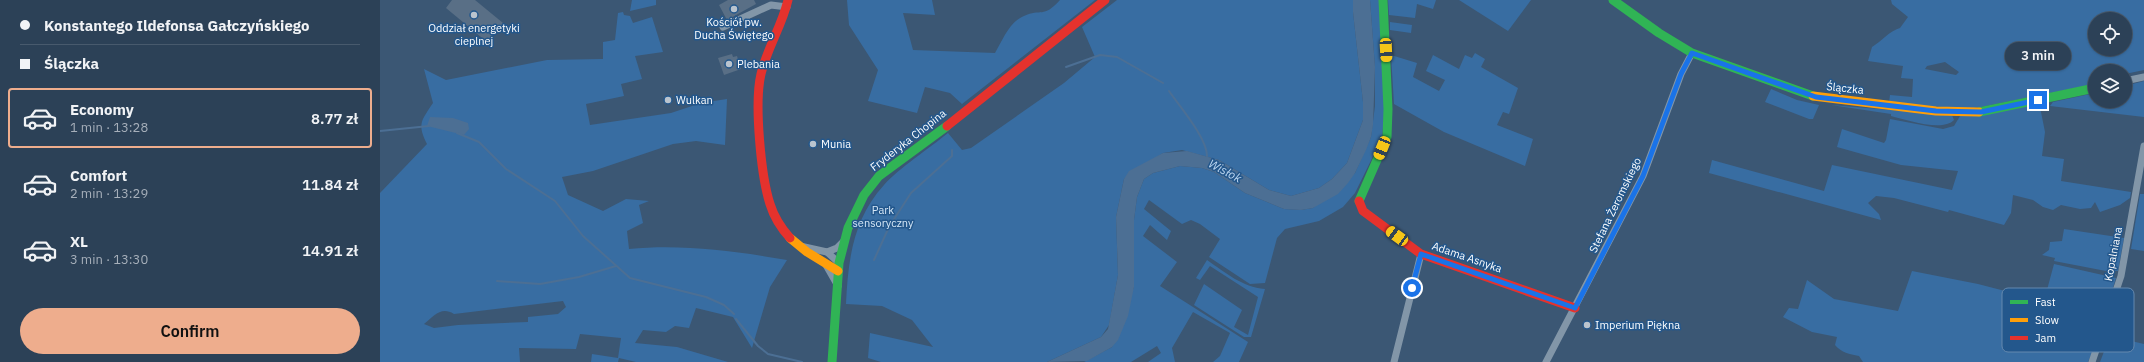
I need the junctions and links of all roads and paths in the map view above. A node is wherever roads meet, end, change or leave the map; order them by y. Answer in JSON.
{"nodes":[{"id":1,"x":1106,"y":0,"type":"edge"},
{"id":2,"x":1383,"y":0,"type":"edge"},
{"id":3,"x":1613,"y":0,"type":"edge"},
{"id":4,"x":787,"y":3,"type":"edge"},
{"id":5,"x":723,"y":27,"type":"dead end"},
{"id":6,"x":1692,"y":53,"type":"junction"},
{"id":7,"x":2144,"y":77,"type":"edge"},
{"id":8,"x":2132,"y":80,"type":"edge"},
{"id":9,"x":2088,"y":89,"type":"edge"},
{"id":10,"x":2144,"y":146,"type":"edge"},
{"id":11,"x":844,"y":241,"type":"junction"},
{"id":12,"x":800,"y":246,"type":"junction"},
{"id":13,"x":827,"y":252,"type":"junction"},
{"id":14,"x":1421,"y":254,"type":"junction"},
{"id":15,"x":826,"y":265,"type":"junction"},
{"id":16,"x":839,"y":267,"type":"junction"},
{"id":17,"x":838,"y":286,"type":"junction"},
{"id":18,"x":2117,"y":288,"type":"edge"},
{"id":19,"x":1575,"y":308,"type":"junction"},
{"id":20,"x":2095,"y":352,"type":"edge"},
{"id":21,"x":832,"y":362,"type":"edge"},
{"id":22,"x":1394,"y":362,"type":"edge"},
{"id":23,"x":1546,"y":362,"type":"edge"},
{"id":24,"x":2092,"y":362,"type":"edge"}],
"edges":[{"from":1,"to":11,"type":"street","name":"Fryderyka Chopina"},
{"from":2,"to":14,"type":"street","name":"Adama Asnyka"},
{"from":3,"to":6,"type":"street","name":"Ślączka"},
{"from":4,"to":5,"type":"street"},
{"from":4,"to":12,"type":"street"},
{"from":6,"to":9,"type":"street","name":"Ślączka"},
{"from":6,"to":19,"type":"street","name":"Stefana Żeromskiego"},
{"from":7,"to":8,"type":"street"},
{"from":10,"to":18,"type":"street","name":"Kopalniana"},
{"from":11,"to":13,"type":"street"},
{"from":11,"to":16,"type":"street","name":"Fryderyka Chopina"},
{"from":12,"to":13,"type":"street"},
{"from":12,"to":15,"type":"street"},
{"from":13,"to":16,"type":"street"},
{"from":14,"to":19,"type":"street","name":"Adama Asnyka"},
{"from":14,"to":22,"type":"street"},
{"from":15,"to":16,"type":"street"},
{"from":15,"to":17,"type":"street"},
{"from":16,"to":17,"type":"street","name":"Fryderyka Chopina"},
{"from":17,"to":21,"type":"street","name":"Fryderyka Chopina"},
{"from":19,"to":23,"type":"street","name":"Stefana Żeromskiego"},
{"from":20,"to":24,"type":"street","name":"Kopalniana"}]}
